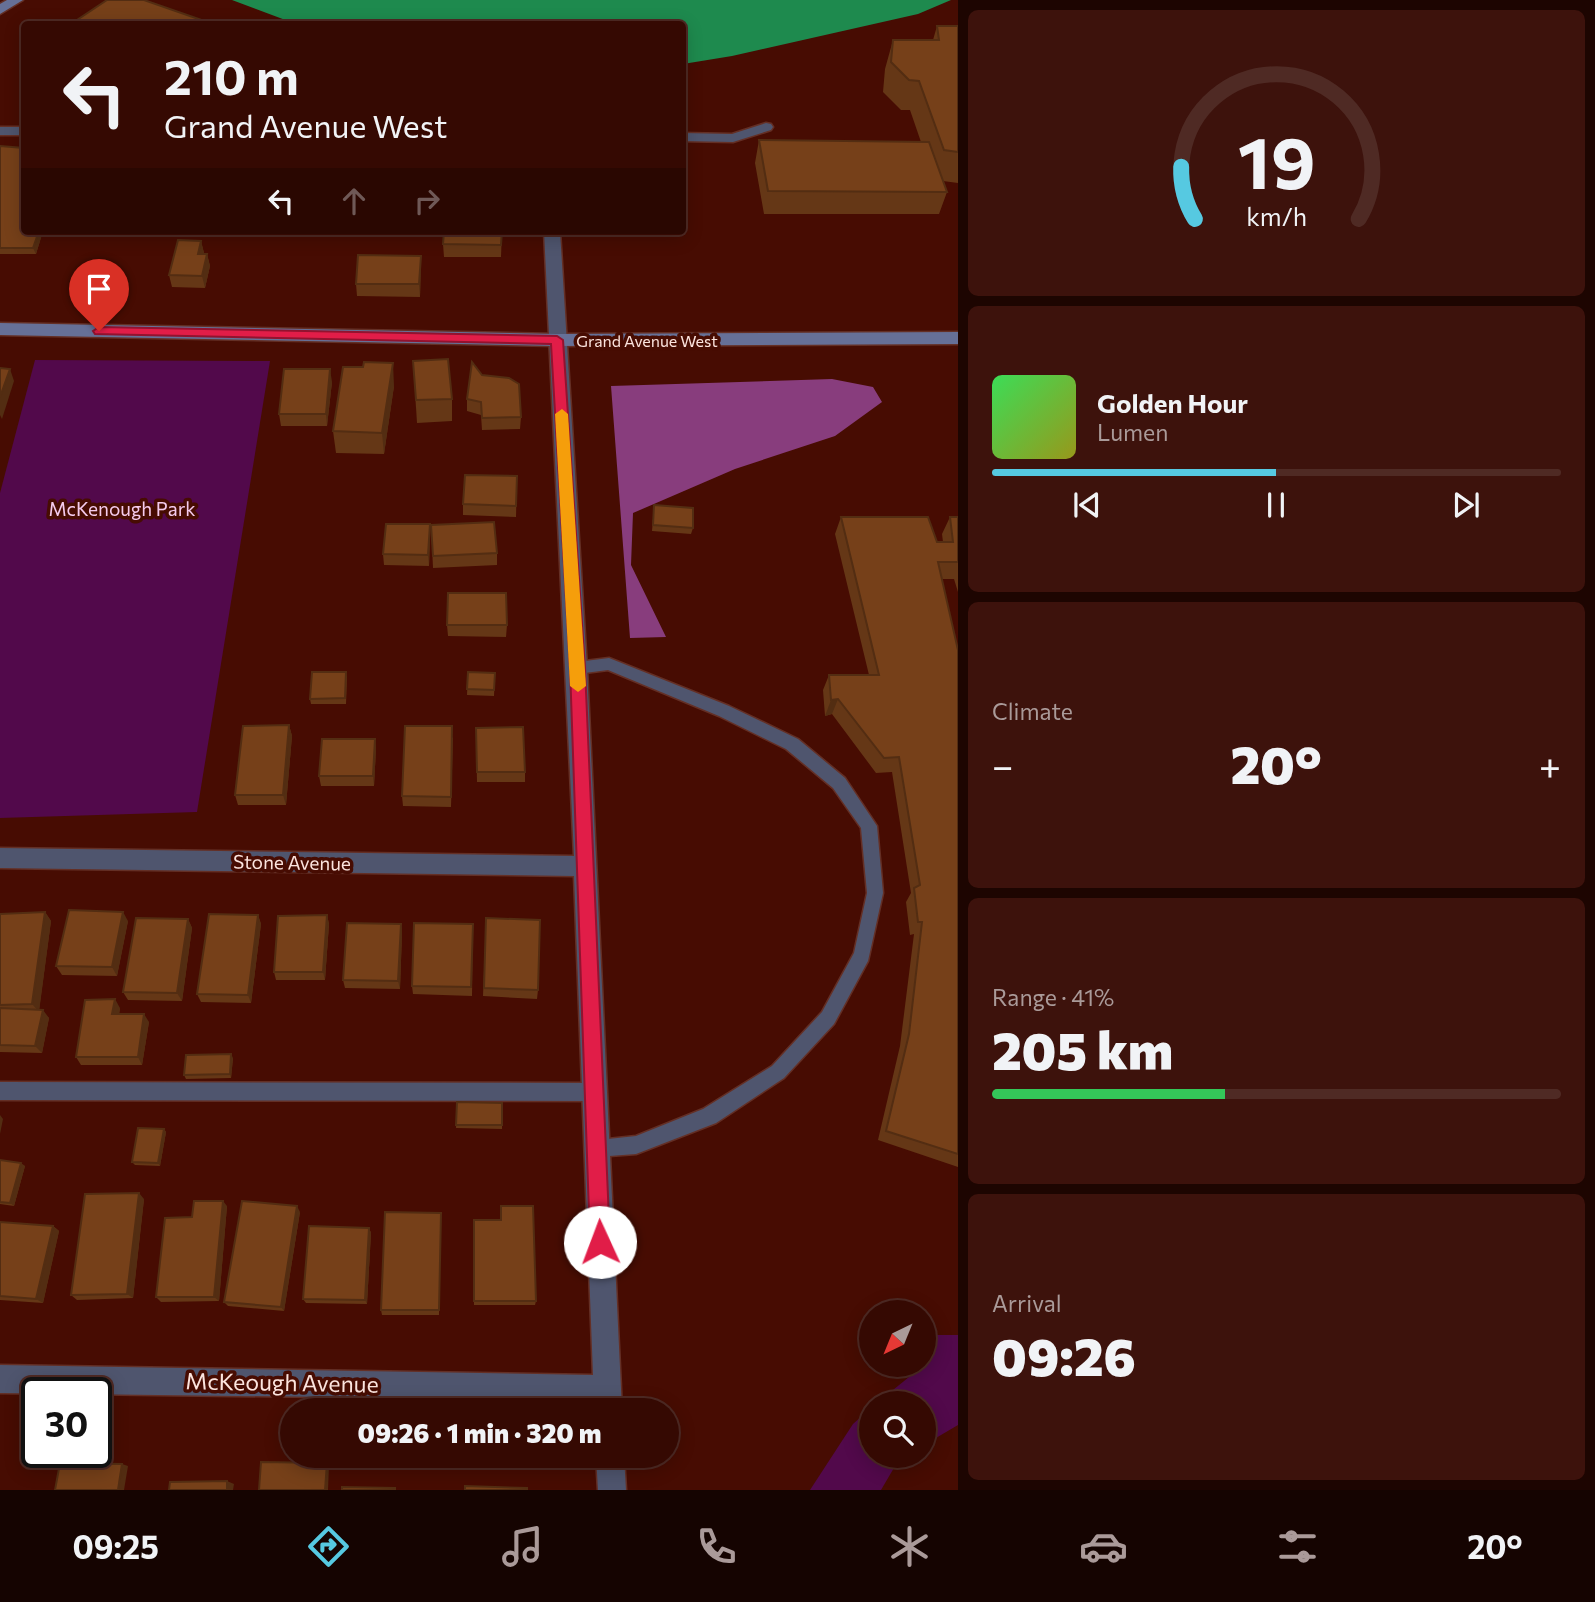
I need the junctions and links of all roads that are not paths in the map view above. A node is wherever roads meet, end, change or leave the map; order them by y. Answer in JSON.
{"nodes":[{"id":1,"x":16,"y":0,"type":"edge"},
{"id":2,"x":0,"y":10,"type":"edge"},
{"id":3,"x":766,"y":127,"type":"dead end"},
{"id":4,"x":0,"y":131,"type":"edge"},
{"id":5,"x":21,"y":131,"type":"edge"},
{"id":6,"x":686,"y":137,"type":"edge"},
{"id":7,"x":552,"y":235,"type":"edge"},
{"id":8,"x":0,"y":329,"type":"edge"},
{"id":9,"x":958,"y":338,"type":"edge"},
{"id":10,"x":557,"y":340,"type":"junction"},
{"id":11,"x":577,"y":668,"type":"junction"},
{"id":12,"x":0,"y":858,"type":"edge"},
{"id":13,"x":585,"y":866,"type":"junction"},
{"id":14,"x":0,"y":1091,"type":"edge"},
{"id":15,"x":594,"y":1092,"type":"junction"},
{"id":16,"x":596,"y":1148,"type":"junction"},
{"id":17,"x":0,"y":1379,"type":"edge"},
{"id":18,"x":602,"y":1398,"type":"edge"},
{"id":19,"x":607,"y":1398,"type":"edge"},
{"id":20,"x":611,"y":1468,"type":"edge"},
{"id":21,"x":612,"y":1490,"type":"edge"}],
"edges":[{"from":1,"to":2,"type":"main road"},
{"from":3,"to":6,"type":"street"},
{"from":4,"to":5,"type":"street"},
{"from":7,"to":10,"type":"street"},
{"from":8,"to":10,"type":"main road","name":"Grand Avenue West"},
{"from":9,"to":10,"type":"main road","name":"Grand Avenue West"},
{"from":10,"to":11,"type":"street"},
{"from":11,"to":13,"type":"street"},
{"from":11,"to":16,"type":"lane"},
{"from":12,"to":13,"type":"street","name":"Stone Avenue"},
{"from":13,"to":15,"type":"street"},
{"from":14,"to":15,"type":"lane"},
{"from":15,"to":16,"type":"street"},
{"from":16,"to":19,"type":"street"},
{"from":17,"to":18,"type":"street","name":"McKeough Avenue"},
{"from":20,"to":21,"type":"street"}]}
